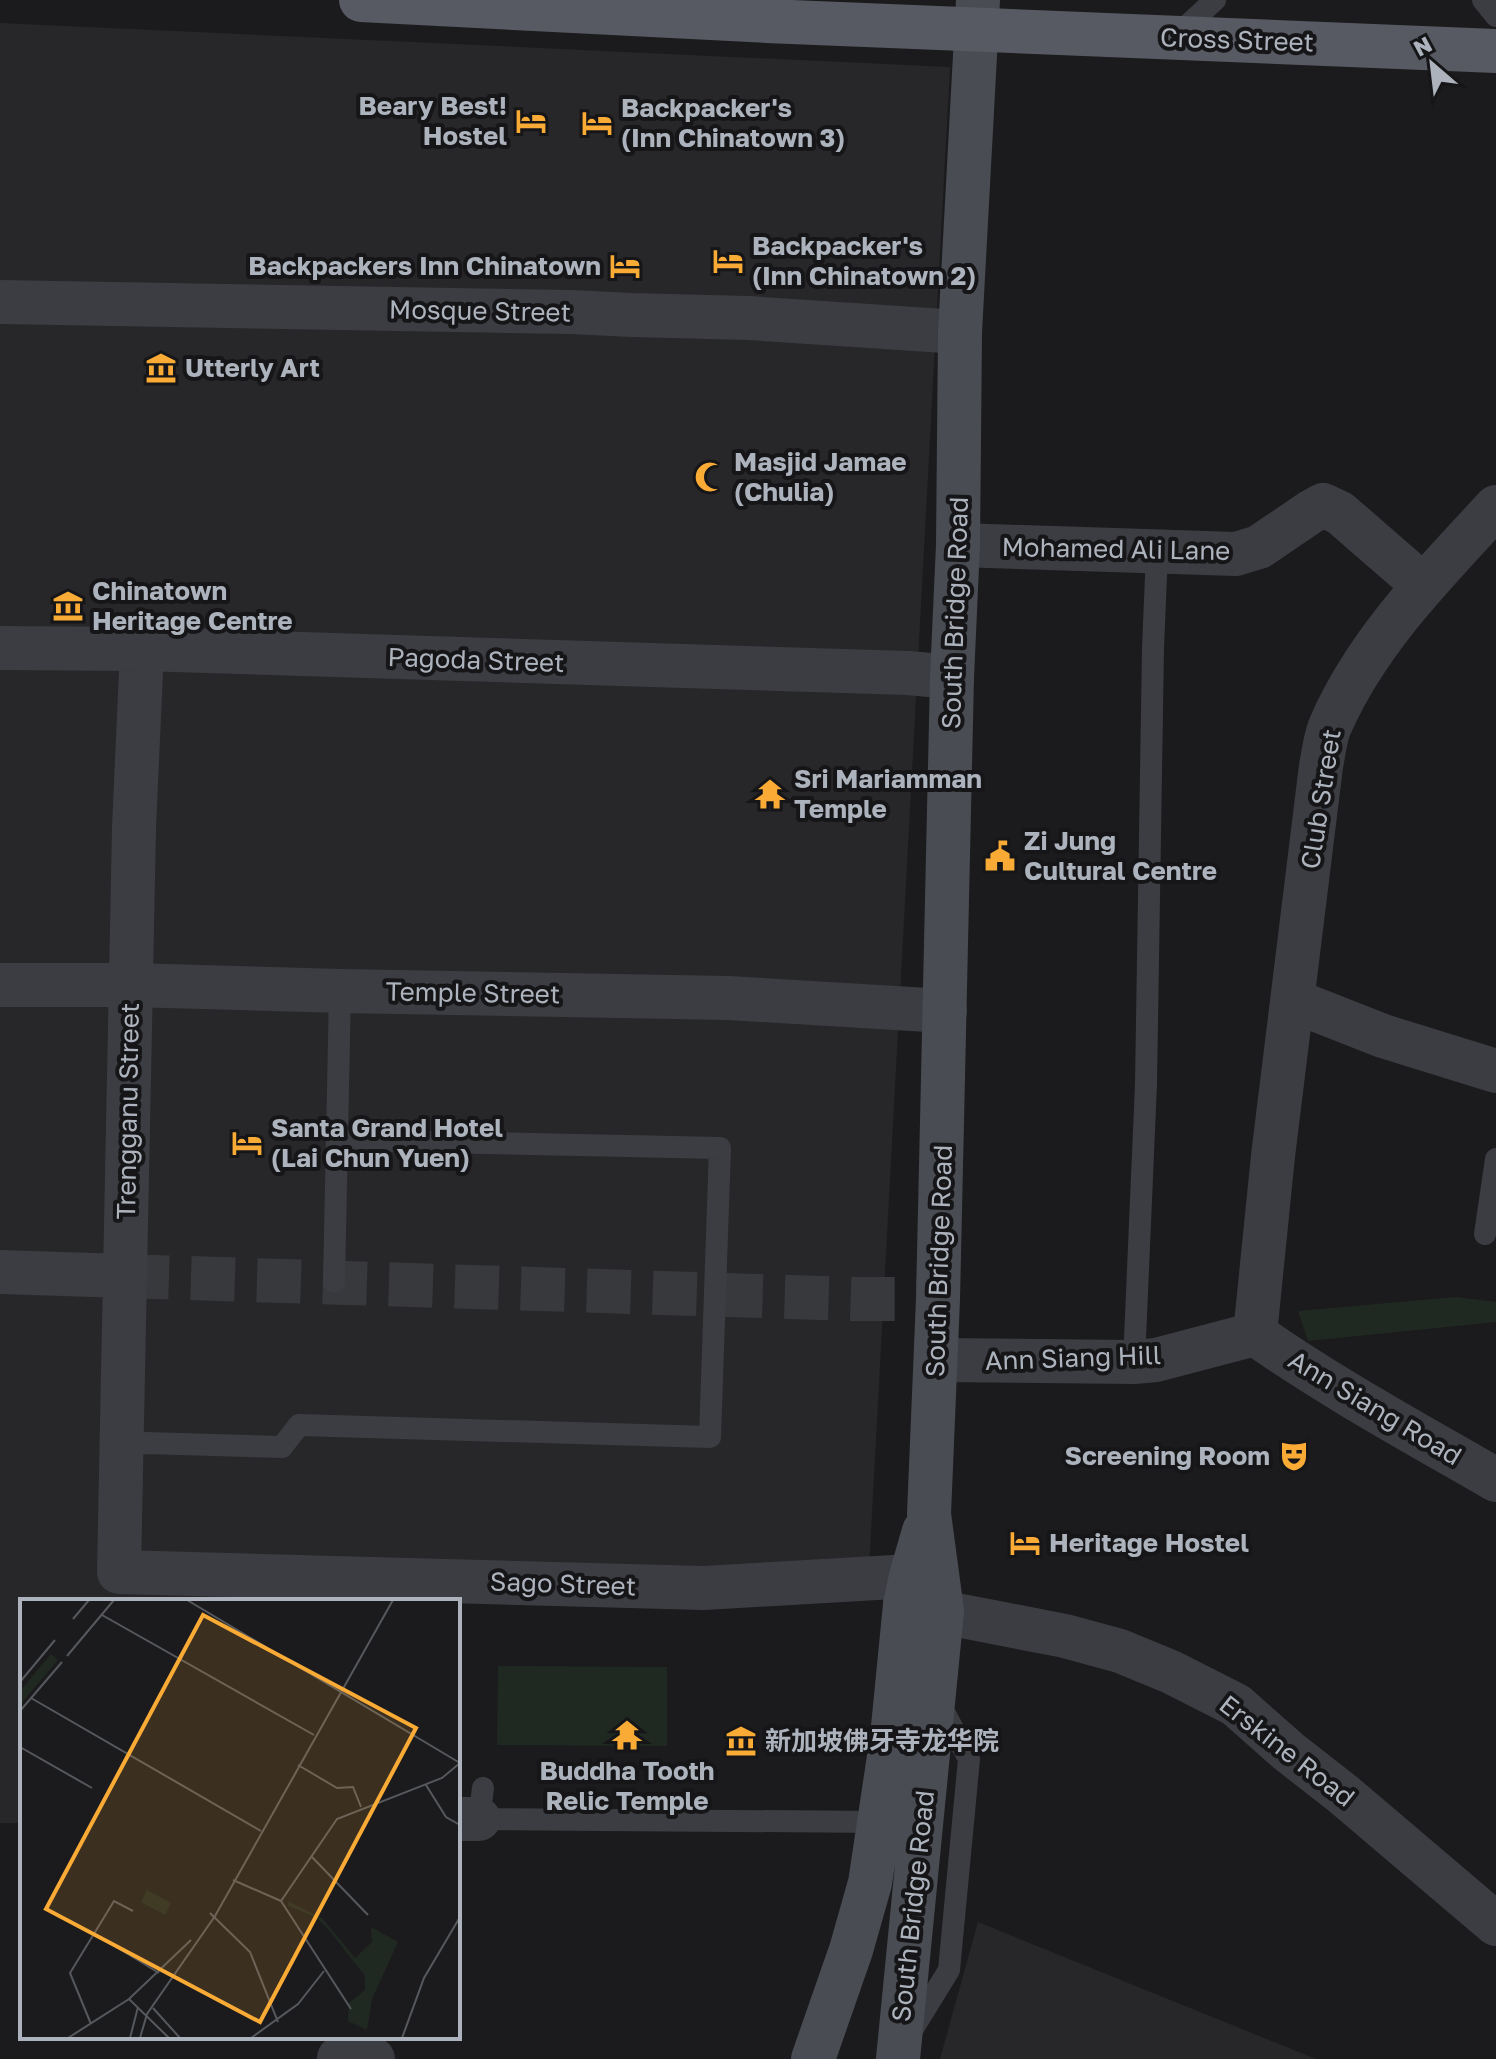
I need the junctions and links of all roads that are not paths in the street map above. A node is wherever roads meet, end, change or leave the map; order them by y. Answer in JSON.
{"nodes":[{"id":1,"x":364,"y":0,"type":"edge"},
{"id":2,"x":1215,"y":0,"type":"edge"},
{"id":3,"x":1483,"y":0,"type":"edge"},
{"id":4,"x":524,"y":4,"type":"edge"},
{"id":5,"x":977,"y":15,"type":"edge"},
{"id":6,"x":1496,"y":16,"type":"edge"},
{"id":7,"x":1175,"y":38,"type":"junction"},
{"id":8,"x":1496,"y":51,"type":"edge"},
{"id":9,"x":0,"y":302,"type":"edge"},
{"id":10,"x":960,"y":332,"type":"junction"},
{"id":11,"x":1496,"y":507,"type":"edge"},
{"id":12,"x":958,"y":545,"type":"junction"},
{"id":13,"x":1157,"y":552,"type":"junction"},
{"id":14,"x":1424,"y":586,"type":"junction"},
{"id":15,"x":0,"y":648,"type":"edge"},
{"id":16,"x":142,"y":649,"type":"junction"},
{"id":17,"x":952,"y":677,"type":"junction"},
{"id":18,"x":0,"y":985,"type":"edge"},
{"id":19,"x":131,"y":985,"type":"junction"},
{"id":20,"x":340,"y":991,"type":"junction"},
{"id":21,"x":1294,"y":1001,"type":"junction"},
{"id":22,"x":945,"y":1011,"type":"junction"},
{"id":23,"x":1496,"y":1071,"type":"edge"},
{"id":24,"x":337,"y":1140,"type":"junction"},
{"id":25,"x":1496,"y":1159,"type":"edge"},
{"id":26,"x":1485,"y":1234,"type":"dead end"},
{"id":27,"x":0,"y":1272,"type":"edge"},
{"id":28,"x":125,"y":1276,"type":"junction"},
{"id":29,"x":334,"y":1282,"type":"dead end"},
{"id":30,"x":1255,"y":1334,"type":"junction"},
{"id":31,"x":936,"y":1360,"type":"junction"},
{"id":32,"x":1134,"y":1362,"type":"junction"},
{"id":33,"x":121,"y":1445,"type":"junction"},
{"id":34,"x":1496,"y":1480,"type":"edge"},
{"id":35,"x":119,"y":1572,"type":"joint"},
{"id":36,"x":919,"y":1598,"type":"junction"},
{"id":37,"x":474,"y":1808,"type":"edge"},
{"id":38,"x":881,"y":1822,"type":"junction"},
{"id":39,"x":1496,"y":1924,"type":"edge"},
{"id":40,"x":898,"y":2056,"type":"edge"},
{"id":41,"x":813,"y":2059,"type":"edge"}],
"edges":[{"from":1,"to":4,"type":"main road","name":"Cross Street"},
{"from":2,"to":7,"type":"lane"},
{"from":3,"to":6,"type":"lane"},
{"from":4,"to":5,"type":"main road","name":"Cross Street"},
{"from":5,"to":7,"type":"main road","name":"Cross Street"},
{"from":5,"to":10,"type":"main road","name":"South Bridge Road"},
{"from":7,"to":8,"type":"main road","name":"Cross Street"},
{"from":9,"to":10,"type":"street","name":"Mosque Street"},
{"from":10,"to":12,"type":"main road","name":"South Bridge Road"},
{"from":11,"to":14,"type":"street","name":"Club Street"},
{"from":12,"to":13,"type":"street","name":"Mohamed Ali Lane"},
{"from":12,"to":17,"type":"main road","name":"South Bridge Road"},
{"from":13,"to":14,"type":"street","name":"Mohamed Ali Lane"},
{"from":13,"to":32,"type":"lane"},
{"from":14,"to":21,"type":"street","name":"Club Street"},
{"from":15,"to":16,"type":"street","name":"Pagoda Street"},
{"from":16,"to":17,"type":"street","name":"Pagoda Street"},
{"from":16,"to":19,"type":"street","name":"Trengganu Street"},
{"from":17,"to":22,"type":"main road","name":"South Bridge Road"},
{"from":18,"to":19,"type":"street","name":"Temple Street"},
{"from":19,"to":20,"type":"street","name":"Temple Street"},
{"from":19,"to":28,"type":"street","name":"Trengganu Street"},
{"from":20,"to":22,"type":"street","name":"Temple Street"},
{"from":20,"to":24,"type":"lane"},
{"from":21,"to":23,"type":"street"},
{"from":21,"to":30,"type":"street","name":"Club Street"},
{"from":22,"to":31,"type":"main road","name":"South Bridge Road"},
{"from":24,"to":29,"type":"lane"},
{"from":24,"to":33,"type":"lane"},
{"from":25,"to":26,"type":"lane"},
{"from":27,"to":28,"type":"street"},
{"from":28,"to":33,"type":"street","name":"Trengganu Street"},
{"from":30,"to":32,"type":"street","name":"Ann Siang Hill"},
{"from":30,"to":34,"type":"street","name":"Ann Siang Road"},
{"from":31,"to":32,"type":"street","name":"Ann Siang Hill"},
{"from":31,"to":36,"type":"main road","name":"South Bridge Road"},
{"from":33,"to":35,"type":"street","name":"Trengganu Street"},
{"from":35,"to":36,"type":"street","name":"Sago Street"},
{"from":36,"to":38,"type":"main road","name":"South Bridge Road"},
{"from":36,"to":39,"type":"street","name":"Erskine Road"},
{"from":36,"to":40,"type":"main road","name":"South Bridge Road"},
{"from":37,"to":38,"type":"lane"},
{"from":38,"to":41,"type":"main road","name":"South Bridge Road"}]}
